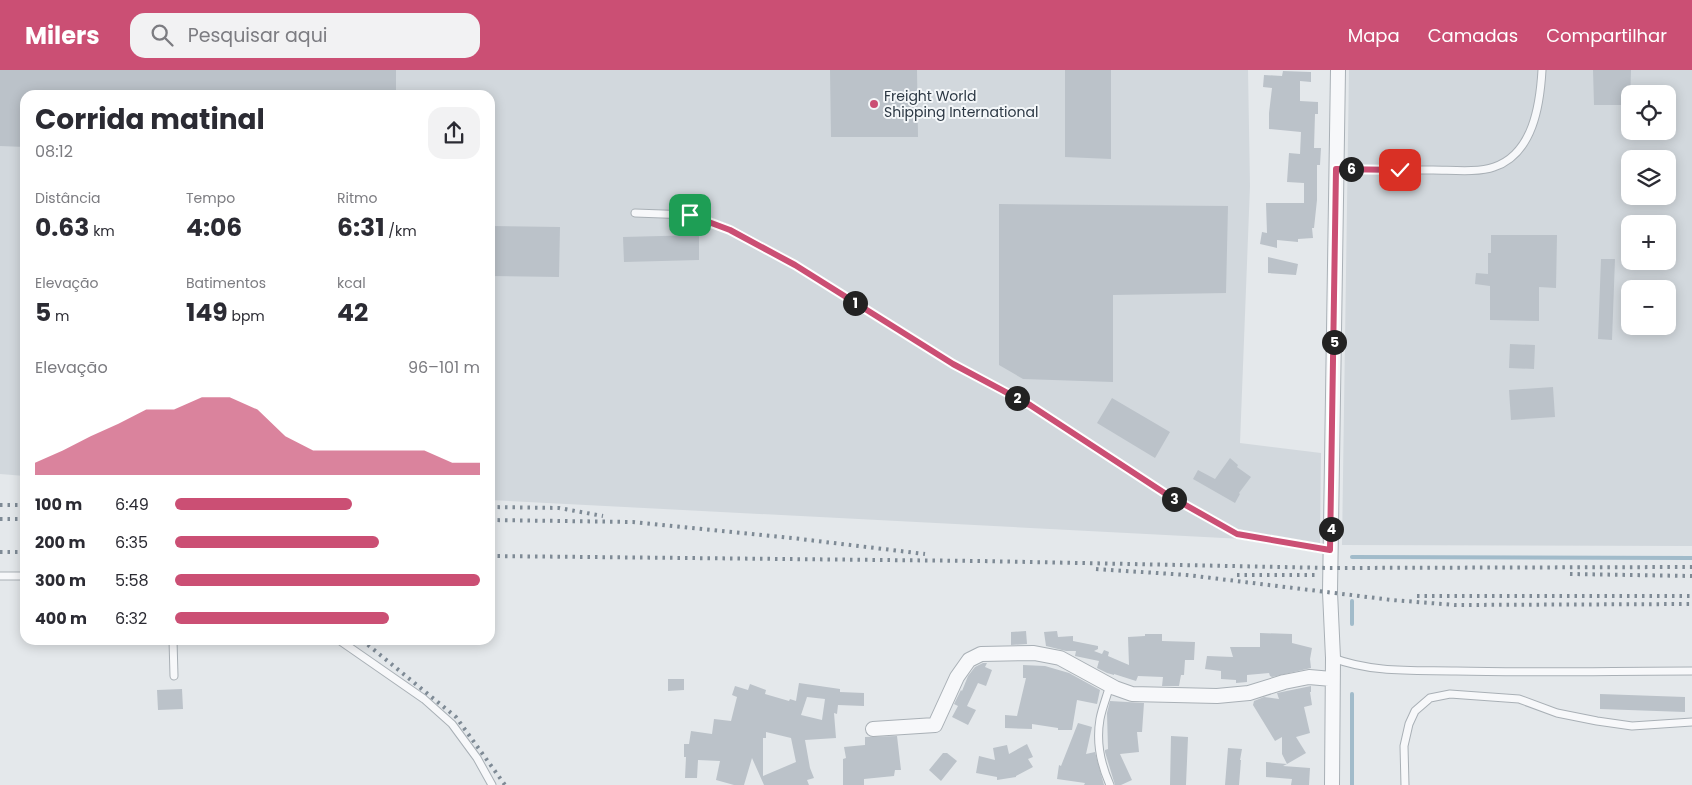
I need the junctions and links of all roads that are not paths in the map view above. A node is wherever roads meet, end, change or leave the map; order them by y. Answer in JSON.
{"nodes":[{"id":1,"x":1338,"y":70,"type":"edge"},
{"id":2,"x":1542,"y":70,"type":"edge"},
{"id":3,"x":1336,"y":169,"type":"junction"},
{"id":4,"x":635,"y":213,"type":"dead end"},
{"id":5,"x":1330,"y":550,"type":"junction"},
{"id":6,"x":0,"y":576,"type":"edge"},
{"id":7,"x":20,"y":576,"type":"edge"},
{"id":8,"x":173,"y":645,"type":"edge"},
{"id":9,"x":346,"y":645,"type":"edge"},
{"id":10,"x":1332,"y":658,"type":"junction"},
{"id":11,"x":1692,"y":671,"type":"edge"},
{"id":12,"x":174,"y":676,"type":"dead end"},
{"id":13,"x":1332,"y":679,"type":"junction"},
{"id":14,"x":1110,"y":685,"type":"junction"},
{"id":15,"x":1692,"y":722,"type":"edge"},
{"id":16,"x":873,"y":729,"type":"dead end"},
{"id":17,"x":492,"y":785,"type":"edge"},
{"id":18,"x":1110,"y":785,"type":"edge"},
{"id":19,"x":1332,"y":785,"type":"edge"},
{"id":20,"x":1404,"y":785,"type":"edge"}],
"edges":[{"from":1,"to":3,"type":"street"},
{"from":2,"to":3,"type":"lane"},
{"from":3,"to":5,"type":"street"},
{"from":4,"to":5,"type":"lane"},
{"from":5,"to":10,"type":"street"},
{"from":6,"to":7,"type":"lane"},
{"from":8,"to":12,"type":"lane"},
{"from":9,"to":17,"type":"lane"},
{"from":10,"to":11,"type":"lane"},
{"from":10,"to":13,"type":"street"},
{"from":13,"to":14,"type":"street"},
{"from":13,"to":19,"type":"street"},
{"from":14,"to":16,"type":"street"},
{"from":14,"to":18,"type":"lane"},
{"from":15,"to":20,"type":"lane"}]}
